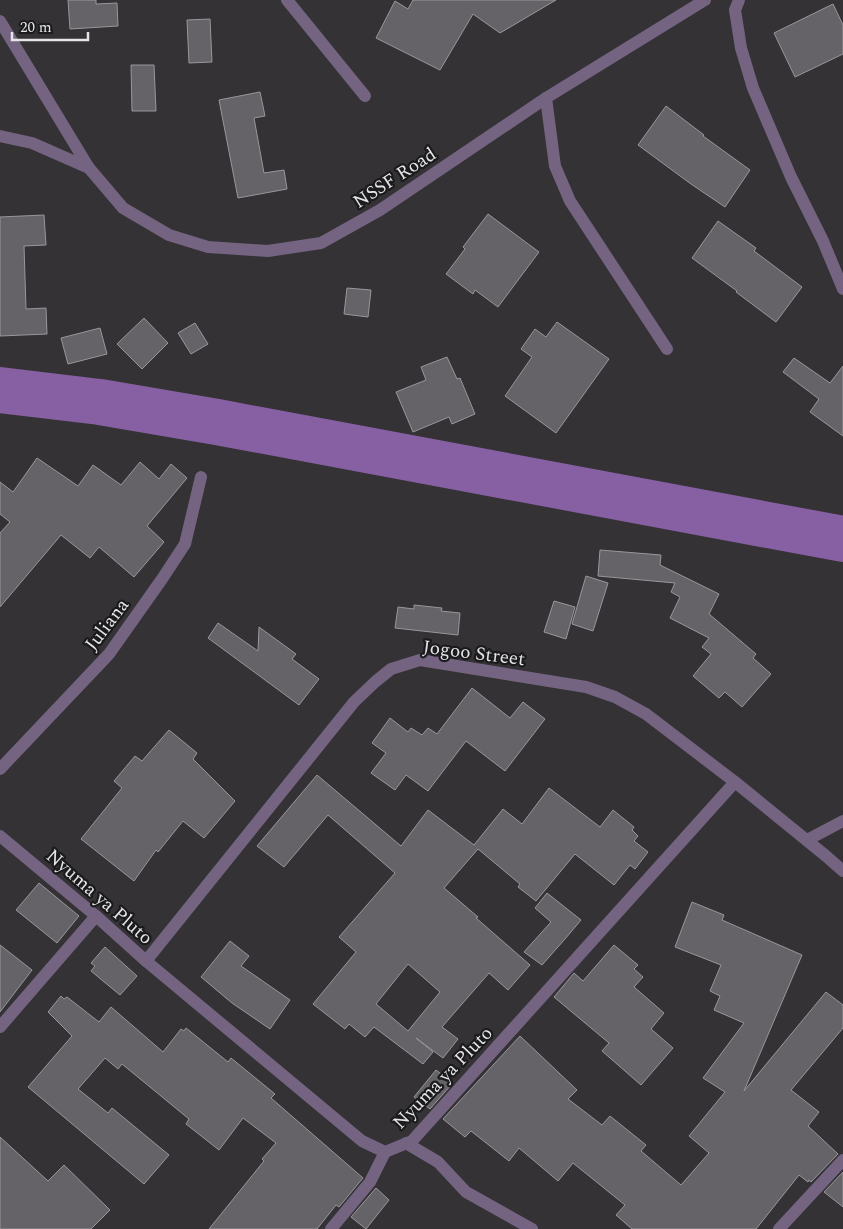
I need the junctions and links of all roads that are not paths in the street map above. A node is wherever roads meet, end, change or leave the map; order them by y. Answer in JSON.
{"nodes":[{"id":1,"x":287,"y":0,"type":"edge"},
{"id":2,"x":705,"y":0,"type":"edge"},
{"id":3,"x":739,"y":0,"type":"edge"},
{"id":4,"x":0,"y":21,"type":"edge"},
{"id":5,"x":365,"y":96,"type":"dead end"},
{"id":6,"x":546,"y":98,"type":"junction"},
{"id":7,"x":0,"y":136,"type":"edge"},
{"id":8,"x":89,"y":168,"type":"junction"},
{"id":9,"x":843,"y":289,"type":"edge"},
{"id":10,"x":668,"y":349,"type":"dead end"},
{"id":11,"x":201,"y":477,"type":"dead end"},
{"id":12,"x":0,"y":769,"type":"edge"},
{"id":13,"x":735,"y":782,"type":"junction"},
{"id":14,"x":843,"y":821,"type":"edge"},
{"id":15,"x":0,"y":836,"type":"edge"},
{"id":16,"x":807,"y":840,"type":"junction"},
{"id":17,"x":843,"y":871,"type":"edge"},
{"id":18,"x":96,"y":916,"type":"junction"},
{"id":19,"x":146,"y":961,"type":"junction"},
{"id":20,"x":0,"y":1027,"type":"edge"},
{"id":21,"x":406,"y":1143,"type":"junction"},
{"id":22,"x":385,"y":1152,"type":"junction"},
{"id":23,"x":843,"y":1160,"type":"edge"},
{"id":24,"x":331,"y":1229,"type":"edge"},
{"id":25,"x":532,"y":1229,"type":"edge"},
{"id":26,"x":780,"y":1229,"type":"edge"}],
"edges":[{"from":1,"to":5,"type":"street"},
{"from":2,"to":6,"type":"street","name":"NSSF Road"},
{"from":3,"to":9,"type":"street"},
{"from":4,"to":8,"type":"street","name":"NSSF Road"},
{"from":6,"to":8,"type":"street","name":"NSSF Road"},
{"from":6,"to":10,"type":"street"},
{"from":7,"to":8,"type":"street"},
{"from":11,"to":12,"type":"street","name":"Juliana"},
{"from":13,"to":16,"type":"street","name":"Jogoo Street"},
{"from":13,"to":19,"type":"street","name":"Jogoo Street"},
{"from":13,"to":21,"type":"street","name":"Nyuma ya Pluto"},
{"from":14,"to":16,"type":"street"},
{"from":15,"to":18,"type":"street","name":"Nyuma ya Pluto"},
{"from":16,"to":17,"type":"street","name":"Jogoo Street"},
{"from":18,"to":19,"type":"street","name":"Nyuma ya Pluto"},
{"from":18,"to":20,"type":"street"},
{"from":19,"to":22,"type":"street","name":"Nyuma ya Pluto"},
{"from":21,"to":22,"type":"street","name":"Nyuma ya Pluto"},
{"from":21,"to":25,"type":"street"},
{"from":22,"to":24,"type":"street"},
{"from":23,"to":26,"type":"street"}]}
